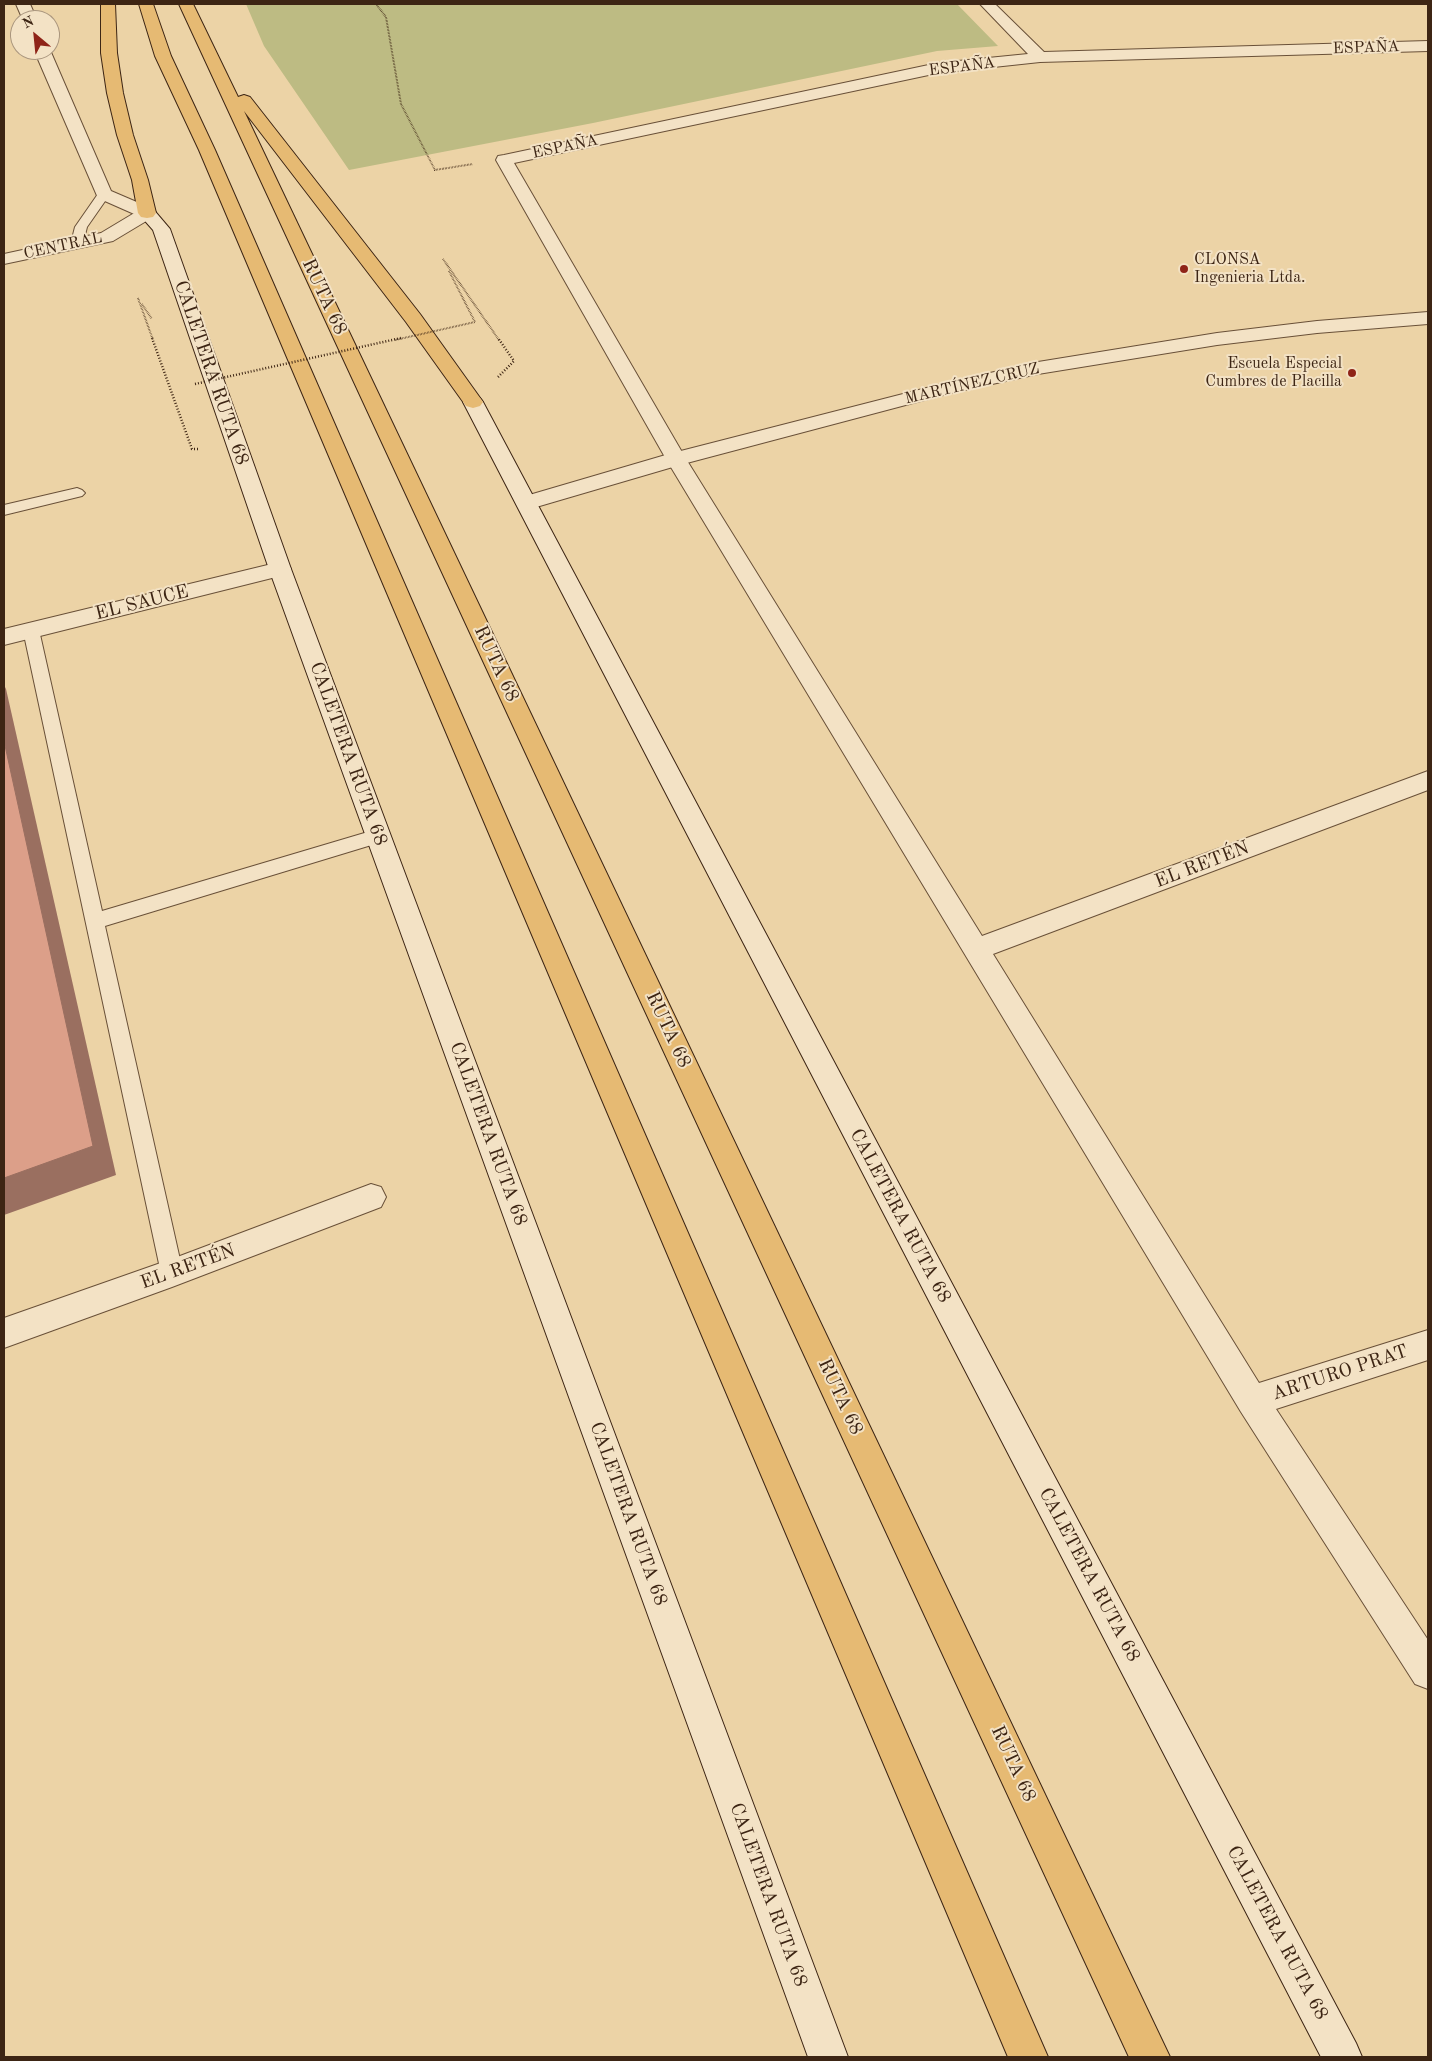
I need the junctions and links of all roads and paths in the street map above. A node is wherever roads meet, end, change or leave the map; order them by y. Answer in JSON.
{"nodes":[{"id":1,"x":108,"y":4,"type":"edge"},
{"id":2,"x":146,"y":4,"type":"edge"},
{"id":3,"x":186,"y":4,"type":"edge"},
{"id":4,"x":376,"y":4,"type":"edge"},
{"id":5,"x":987,"y":4,"type":"edge"},
{"id":6,"x":1428,"y":46,"type":"edge"},
{"id":7,"x":1040,"y":57,"type":"junction"},
{"id":8,"x":212,"y":59,"type":"junction"},
{"id":9,"x":46,"y":60,"type":"edge"},
{"id":10,"x":435,"y":170,"type":"dead end"},
{"id":11,"x":104,"y":194,"type":"junction"},
{"id":12,"x":147,"y":214,"type":"junction"},
{"id":13,"x":77,"y":243,"type":"junction"},
{"id":14,"x":4,"y":259,"type":"edge"},
{"id":15,"x":1428,"y":318,"type":"edge"},
{"id":16,"x":195,"y":384,"type":"dead end"},
{"id":17,"x":473,"y":402,"type":"junction"},
{"id":18,"x":676,"y":459,"type":"junction"},
{"id":19,"x":77,"y":492,"type":"dead end"},
{"id":20,"x":526,"y":503,"type":"junction"},
{"id":21,"x":4,"y":510,"type":"edge"},
{"id":22,"x":280,"y":569,"type":"junction"},
{"id":23,"x":31,"y":630,"type":"junction"},
{"id":24,"x":4,"y":637,"type":"edge"},
{"id":25,"x":1428,"y":780,"type":"edge"},
{"id":26,"x":378,"y":836,"type":"junction"},
{"id":27,"x":95,"y":921,"type":"junction"},
{"id":28,"x":975,"y":950,"type":"junction"},
{"id":29,"x":371,"y":1198,"type":"dead end"},
{"id":30,"x":172,"y":1273,"type":"junction"},
{"id":31,"x":4,"y":1333,"type":"edge"},
{"id":32,"x":1428,"y":1345,"type":"edge"},
{"id":33,"x":1252,"y":1401,"type":"junction"},
{"id":34,"x":1428,"y":1671,"type":"edge"},
{"id":35,"x":828,"y":2057,"type":"edge"},
{"id":36,"x":1028,"y":2057,"type":"edge"},
{"id":37,"x":1150,"y":2057,"type":"edge"},
{"id":38,"x":1342,"y":2057,"type":"edge"}],
"edges":[{"from":1,"to":12,"type":"highway"},
{"from":2,"to":36,"type":"highway"},
{"from":3,"to":8,"type":"highway","name":"RUTA 68"},
{"from":4,"to":10,"type":"path"},
{"from":5,"to":7,"type":"street"},
{"from":6,"to":7,"type":"street","name":"ESPAÑA"},
{"from":7,"to":18,"type":"street","name":"ESPAÑA"},
{"from":8,"to":17,"type":"highway"},
{"from":8,"to":37,"type":"highway","name":"RUTA 68"},
{"from":9,"to":11,"type":"street"},
{"from":11,"to":12,"type":"street"},
{"from":11,"to":13,"type":"lane"},
{"from":12,"to":13,"type":"street","name":"CENTRAL"},
{"from":12,"to":22,"type":"street","name":"CALETERA RUTA 68"},
{"from":13,"to":14,"type":"street","name":"CENTRAL"},
{"from":15,"to":18,"type":"street","name":"MARTÍNEZ CRUZ"},
{"from":16,"to":17,"type":"path","bridge":true},
{"from":17,"to":20,"type":"street","name":"CALETERA RUTA 68"},
{"from":18,"to":20,"type":"street","name":"MARTÍNEZ CRUZ"},
{"from":18,"to":28,"type":"street"},
{"from":19,"to":21,"type":"lane"},
{"from":20,"to":38,"type":"street","name":"CALETERA RUTA 68"},
{"from":22,"to":23,"type":"street","name":"EL SAUCE"},
{"from":22,"to":26,"type":"street","name":"CALETERA RUTA 68"},
{"from":23,"to":24,"type":"street","name":"EL SAUCE"},
{"from":23,"to":27,"type":"lane"},
{"from":25,"to":28,"type":"street","name":"EL RETÉN"},
{"from":26,"to":27,"type":"lane"},
{"from":26,"to":35,"type":"street","name":"CALETERA RUTA 68"},
{"from":27,"to":30,"type":"lane"},
{"from":28,"to":33,"type":"street"},
{"from":29,"to":30,"type":"street","name":"EL RETÉN"},
{"from":30,"to":31,"type":"street","name":"EL RETÉN"},
{"from":32,"to":33,"type":"street","name":"ARTURO PRAT"},
{"from":33,"to":34,"type":"street"}]}
